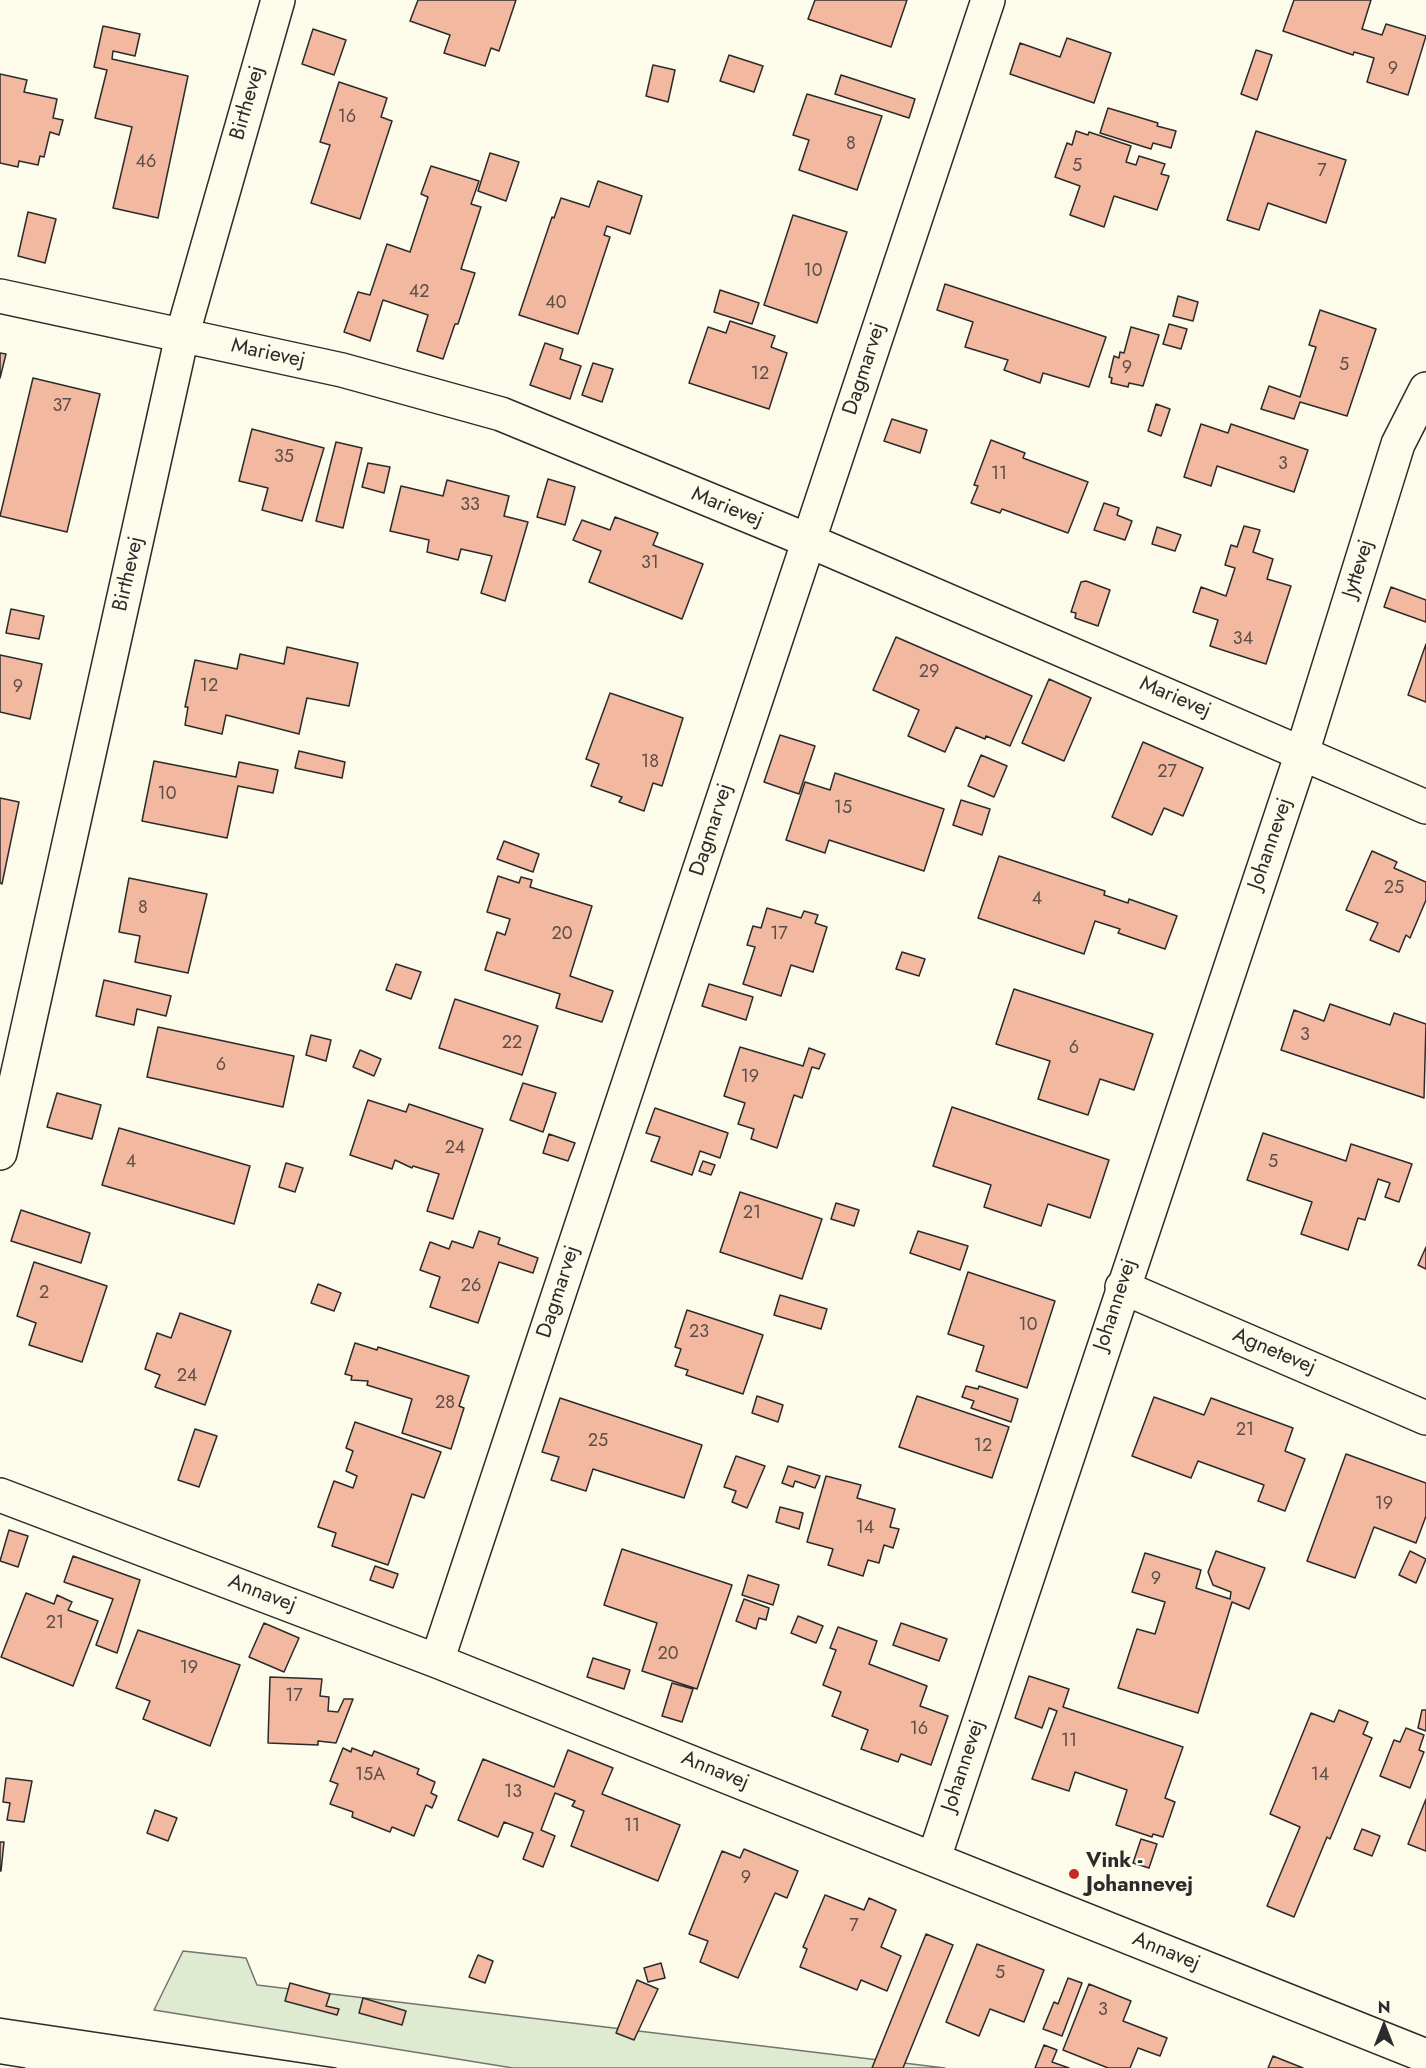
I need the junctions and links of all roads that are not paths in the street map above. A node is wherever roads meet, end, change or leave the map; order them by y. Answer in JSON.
{"nodes":[{"id":1,"x":278,"y":0,"type":"edge"},
{"id":2,"x":988,"y":0,"type":"edge"},
{"id":3,"x":0,"y":296,"type":"edge"},
{"id":4,"x":182,"y":336,"type":"junction"},
{"id":5,"x":1426,"y":389,"type":"edge"},
{"id":6,"x":807,"y":540,"type":"junction"},
{"id":7,"x":1302,"y":753,"type":"junction"},
{"id":8,"x":1426,"y":807,"type":"edge"},
{"id":9,"x":0,"y":1153,"type":"edge"},
{"id":10,"x":1122,"y":1287,"type":"junction"},
{"id":11,"x":1426,"y":1418,"type":"edge"},
{"id":12,"x":0,"y":1495,"type":"edge"},
{"id":13,"x":437,"y":1661,"type":"junction"},
{"id":14,"x":934,"y":1858,"type":"junction"},
{"id":15,"x":1426,"y":2056,"type":"edge"}],
"edges":[{"from":1,"to":4,"type":"street","name":"Birthevej"},
{"from":2,"to":6,"type":"street","name":"Dagmarvej"},
{"from":3,"to":4,"type":"street","name":"Marievej"},
{"from":4,"to":6,"type":"street","name":"Marievej"},
{"from":4,"to":9,"type":"street","name":"Birthevej"},
{"from":5,"to":7,"type":"street","name":"Jyttevej"},
{"from":6,"to":7,"type":"street","name":"Marievej"},
{"from":6,"to":13,"type":"street","name":"Dagmarvej"},
{"from":7,"to":8,"type":"street","name":"Marievej"},
{"from":7,"to":10,"type":"street","name":"Johannevej"},
{"from":10,"to":11,"type":"street","name":"Agnetevej"},
{"from":10,"to":14,"type":"street","name":"Johannevej"},
{"from":12,"to":13,"type":"street","name":"Annavej"},
{"from":13,"to":14,"type":"street","name":"Annavej"},
{"from":14,"to":15,"type":"street","name":"Annavej"}]}
